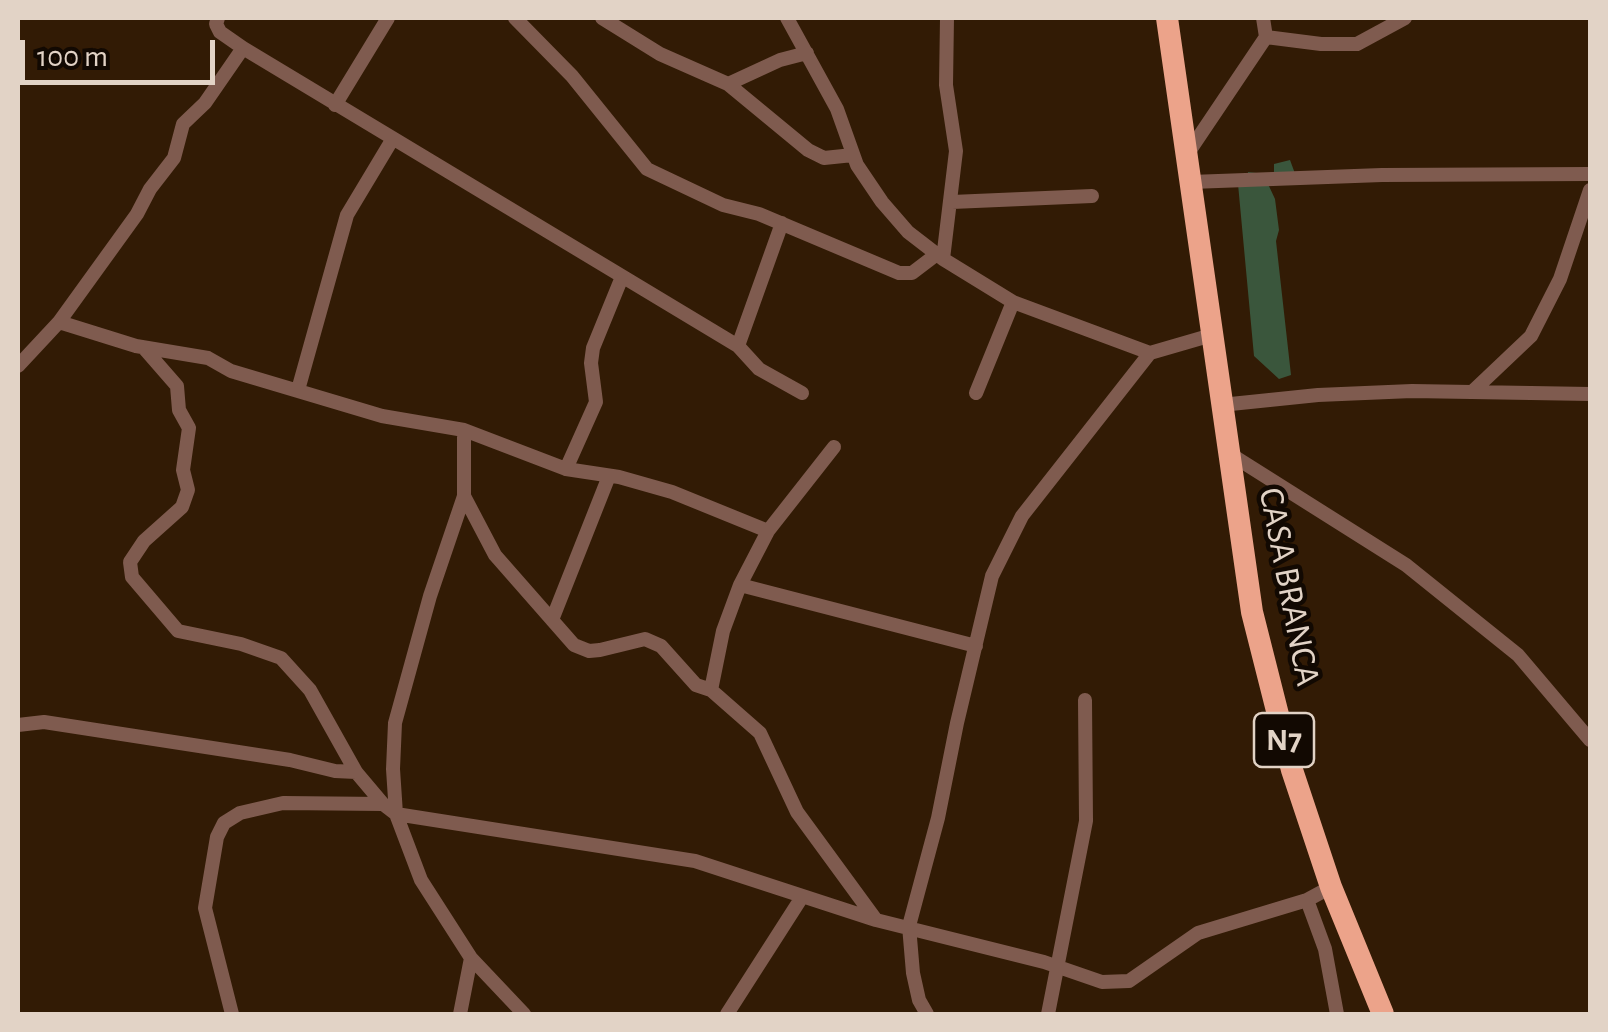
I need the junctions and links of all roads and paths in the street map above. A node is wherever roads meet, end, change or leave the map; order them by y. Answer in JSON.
{"nodes":[{"id":1,"x":218,"y":18,"type":"edge"},
{"id":2,"x":388,"y":18,"type":"edge"},
{"id":3,"x":515,"y":18,"type":"edge"},
{"id":4,"x":602,"y":18,"type":"edge"},
{"id":5,"x":787,"y":18,"type":"edge"},
{"id":6,"x":947,"y":18,"type":"edge"},
{"id":7,"x":1167,"y":18,"type":"edge"},
{"id":8,"x":1263,"y":18,"type":"edge"},
{"id":9,"x":1405,"y":18,"type":"edge"},
{"id":10,"x":1266,"y":36,"type":"junction"},
{"id":11,"x":243,"y":48,"type":"junction"},
{"id":12,"x":807,"y":53,"type":"junction"},
{"id":13,"x":728,"y":84,"type":"junction"},
{"id":14,"x":335,"y":105,"type":"junction"},
{"id":15,"x":392,"y":140,"type":"junction"},
{"id":16,"x":854,"y":155,"type":"junction"},
{"id":17,"x":1187,"y":156,"type":"junction"},
{"id":18,"x":1590,"y":174,"type":"edge"},
{"id":19,"x":1191,"y":182,"type":"junction"},
{"id":20,"x":1590,"y":190,"type":"edge"},
{"id":21,"x":1092,"y":196,"type":"dead end"},
{"id":22,"x":952,"y":202,"type":"junction"},
{"id":23,"x":782,"y":224,"type":"junction"},
{"id":24,"x":940,"y":256,"type":"junction"},
{"id":25,"x":622,"y":277,"type":"junction"},
{"id":26,"x":1013,"y":302,"type":"junction"},
{"id":27,"x":59,"y":322,"type":"junction"},
{"id":28,"x":1212,"y":335,"type":"junction"},
{"id":29,"x":738,"y":346,"type":"junction"},
{"id":30,"x":143,"y":347,"type":"junction"},
{"id":31,"x":1150,"y":353,"type":"junction"},
{"id":32,"x":18,"y":366,"type":"edge"},
{"id":33,"x":298,"y":390,"type":"junction"},
{"id":34,"x":1473,"y":391,"type":"junction"},
{"id":35,"x":802,"y":393,"type":"dead end"},
{"id":36,"x":976,"y":393,"type":"dead end"},
{"id":37,"x":1590,"y":394,"type":"edge"},
{"id":38,"x":1221,"y":405,"type":"junction"},
{"id":39,"x":464,"y":430,"type":"junction"},
{"id":40,"x":834,"y":448,"type":"dead end"},
{"id":41,"x":1230,"y":454,"type":"junction"},
{"id":42,"x":566,"y":468,"type":"junction"},
{"id":43,"x":610,"y":476,"type":"junction"},
{"id":44,"x":464,"y":496,"type":"junction"},
{"id":45,"x":768,"y":532,"type":"junction"},
{"id":46,"x":740,"y":585,"type":"junction"},
{"id":47,"x":552,"y":620,"type":"junction"},
{"id":48,"x":976,"y":646,"type":"junction"},
{"id":49,"x":711,"y":690,"type":"junction"},
{"id":50,"x":1085,"y":700,"type":"dead end"},
{"id":51,"x":18,"y":725,"type":"edge"},
{"id":52,"x":1590,"y":740,"type":"edge"},
{"id":53,"x":356,"y":772,"type":"junction"},
{"id":54,"x":383,"y":804,"type":"junction"},
{"id":55,"x":396,"y":814,"type":"junction"},
{"id":56,"x":1331,"y":886,"type":"junction"},
{"id":57,"x":802,"y":897,"type":"junction"},
{"id":58,"x":1307,"y":900,"type":"junction"},
{"id":59,"x":876,"y":920,"type":"junction"},
{"id":60,"x":909,"y":926,"type":"junction"},
{"id":61,"x":471,"y":958,"type":"junction"},
{"id":62,"x":1059,"y":967,"type":"junction"},
{"id":63,"x":232,"y":1014,"type":"edge"},
{"id":64,"x":460,"y":1014,"type":"edge"},
{"id":65,"x":524,"y":1014,"type":"edge"},
{"id":66,"x":727,"y":1014,"type":"edge"},
{"id":67,"x":927,"y":1014,"type":"edge"},
{"id":68,"x":1048,"y":1014,"type":"edge"},
{"id":69,"x":1337,"y":1014,"type":"edge"},
{"id":70,"x":1383,"y":1014,"type":"edge"}],
"edges":[{"from":1,"to":11,"type":"street"},
{"from":2,"to":14,"type":"street"},
{"from":3,"to":23,"type":"street"},
{"from":4,"to":13,"type":"street"},
{"from":5,"to":12,"type":"street"},
{"from":6,"to":22,"type":"street"},
{"from":7,"to":17,"type":"highway","number":"N7"},
{"from":8,"to":10,"type":"street"},
{"from":9,"to":10,"type":"street"},
{"from":10,"to":17,"type":"street"},
{"from":11,"to":14,"type":"street"},
{"from":11,"to":27,"type":"street"},
{"from":12,"to":13,"type":"street"},
{"from":12,"to":16,"type":"street"},
{"from":13,"to":16,"type":"street"},
{"from":14,"to":15,"type":"street"},
{"from":15,"to":25,"type":"street"},
{"from":15,"to":33,"type":"street"},
{"from":16,"to":24,"type":"street"},
{"from":17,"to":19,"type":"highway","number":"N7"},
{"from":18,"to":19,"type":"street"},
{"from":19,"to":28,"type":"highway","number":"N7"},
{"from":20,"to":34,"type":"street"},
{"from":21,"to":22,"type":"street"},
{"from":22,"to":24,"type":"street"},
{"from":23,"to":24,"type":"street"},
{"from":23,"to":29,"type":"street"},
{"from":24,"to":26,"type":"street"},
{"from":25,"to":29,"type":"street"},
{"from":25,"to":42,"type":"street"},
{"from":26,"to":31,"type":"street"},
{"from":26,"to":36,"type":"street"},
{"from":27,"to":30,"type":"street"},
{"from":27,"to":32,"type":"street"},
{"from":28,"to":31,"type":"street"},
{"from":28,"to":38,"type":"highway","number":"N7"},
{"from":29,"to":35,"type":"street"},
{"from":30,"to":33,"type":"street"},
{"from":30,"to":53,"type":"street"},
{"from":31,"to":48,"type":"street"},
{"from":33,"to":39,"type":"street"},
{"from":34,"to":37,"type":"street"},
{"from":34,"to":38,"type":"street"},
{"from":38,"to":41,"type":"highway","number":"N7"},
{"from":39,"to":42,"type":"street"},
{"from":39,"to":44,"type":"street"},
{"from":40,"to":45,"type":"street"},
{"from":41,"to":52,"type":"street"},
{"from":41,"to":56,"type":"highway","name":"CASA BRANCA","number":"N7"},
{"from":42,"to":43,"type":"street"},
{"from":43,"to":45,"type":"street"},
{"from":43,"to":47,"type":"street"},
{"from":44,"to":47,"type":"street"},
{"from":44,"to":55,"type":"street"},
{"from":45,"to":46,"type":"street"},
{"from":46,"to":48,"type":"street"},
{"from":46,"to":49,"type":"street"},
{"from":47,"to":49,"type":"street"},
{"from":48,"to":60,"type":"street"},
{"from":49,"to":59,"type":"street"},
{"from":50,"to":62,"type":"street"},
{"from":51,"to":53,"type":"street"},
{"from":53,"to":54,"type":"street"},
{"from":54,"to":55,"type":"street"},
{"from":54,"to":63,"type":"street"},
{"from":55,"to":57,"type":"street"},
{"from":55,"to":61,"type":"street"},
{"from":56,"to":58,"type":"street"},
{"from":56,"to":70,"type":"highway","name":"CASA BRANCA","number":"N7"},
{"from":57,"to":59,"type":"street"},
{"from":57,"to":66,"type":"street"},
{"from":58,"to":62,"type":"street"},
{"from":58,"to":69,"type":"street"},
{"from":59,"to":60,"type":"street"},
{"from":60,"to":62,"type":"street"},
{"from":60,"to":67,"type":"street"},
{"from":61,"to":64,"type":"street"},
{"from":61,"to":65,"type":"street"},
{"from":62,"to":68,"type":"street"}]}
